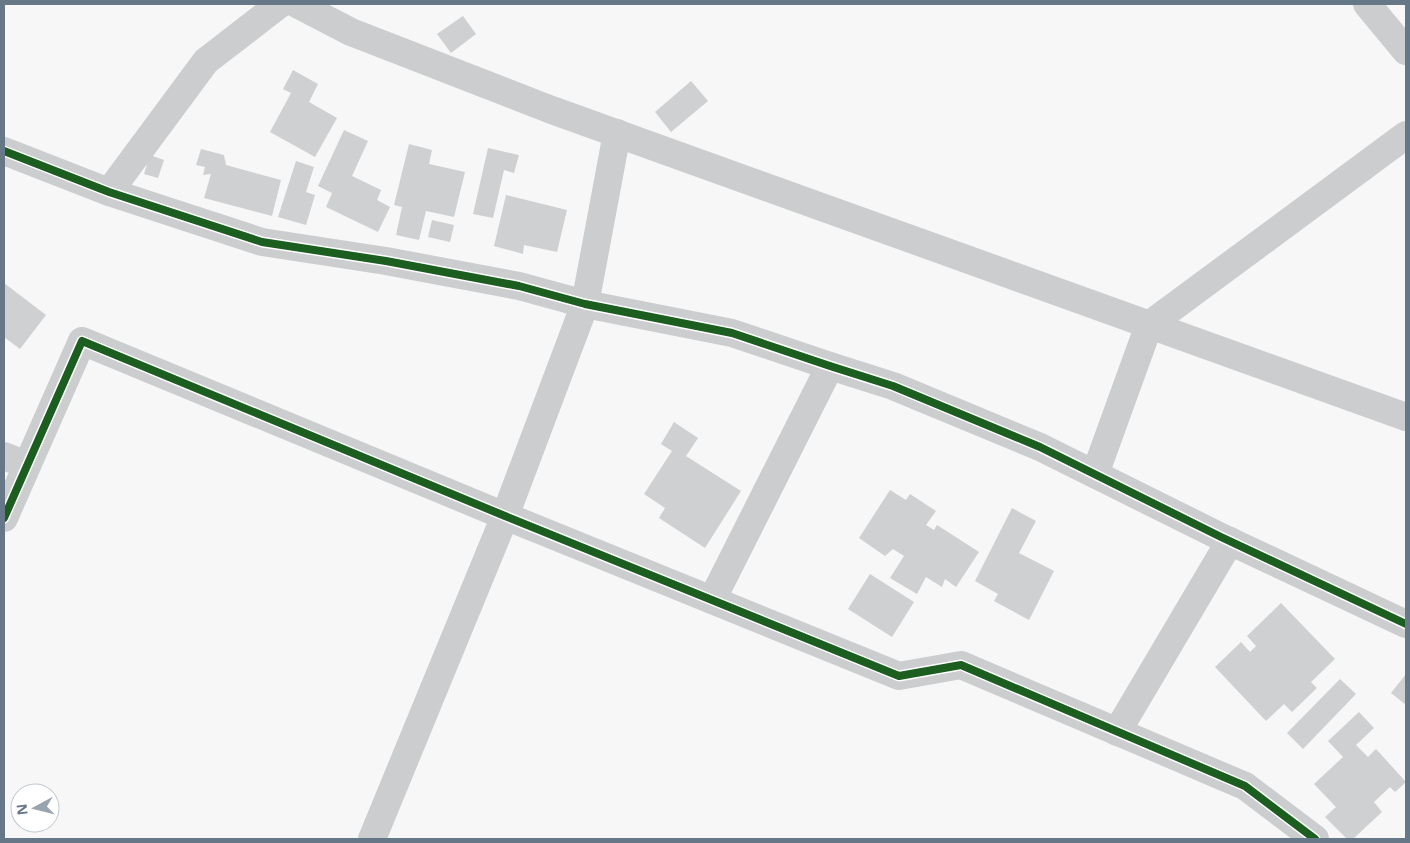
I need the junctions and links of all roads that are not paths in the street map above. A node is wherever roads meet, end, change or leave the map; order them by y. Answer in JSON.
{"nodes":[{"id":1,"x":280,"y":4,"type":"edge"},
{"id":2,"x":297,"y":4,"type":"edge"},
{"id":3,"x":1367,"y":4,"type":"edge"},
{"id":4,"x":1406,"y":50,"type":"edge"},
{"id":5,"x":617,"y":133,"type":"junction"},
{"id":6,"x":1406,"y":135,"type":"edge"},
{"id":7,"x":4,"y":151,"type":"edge"},
{"id":8,"x":109,"y":192,"type":"junction"},
{"id":9,"x":585,"y":304,"type":"junction"},
{"id":10,"x":1150,"y":326,"type":"junction"},
{"id":11,"x":830,"y":366,"type":"junction"},
{"id":12,"x":1406,"y":417,"type":"edge"},
{"id":13,"x":16,"y":461,"type":"edge"},
{"id":14,"x":1095,"y":474,"type":"junction"},
{"id":15,"x":505,"y":516,"type":"junction"},
{"id":16,"x":4,"y":518,"type":"edge"},
{"id":17,"x":1230,"y":541,"type":"junction"},
{"id":18,"x":712,"y":600,"type":"junction"},
{"id":19,"x":1406,"y":624,"type":"edge"},
{"id":20,"x":1116,"y":732,"type":"junction"},
{"id":21,"x":372,"y":839,"type":"edge"},
{"id":22,"x":1315,"y":839,"type":"edge"}],
"edges":[{"from":1,"to":8,"type":"street"},
{"from":2,"to":5,"type":"street"},
{"from":3,"to":4,"type":"street"},
{"from":5,"to":9,"type":"street"},
{"from":5,"to":10,"type":"street"},
{"from":6,"to":10,"type":"street"},
{"from":7,"to":8,"type":"street"},
{"from":8,"to":9,"type":"street"},
{"from":9,"to":11,"type":"street"},
{"from":9,"to":15,"type":"street"},
{"from":10,"to":12,"type":"street"},
{"from":10,"to":14,"type":"street"},
{"from":11,"to":14,"type":"street"},
{"from":11,"to":18,"type":"street"},
{"from":13,"to":15,"type":"street"},
{"from":13,"to":16,"type":"street"},
{"from":14,"to":17,"type":"street"},
{"from":15,"to":18,"type":"street"},
{"from":15,"to":21,"type":"street"},
{"from":17,"to":19,"type":"street"},
{"from":17,"to":20,"type":"street"},
{"from":18,"to":20,"type":"street"},
{"from":20,"to":22,"type":"street"}]}
